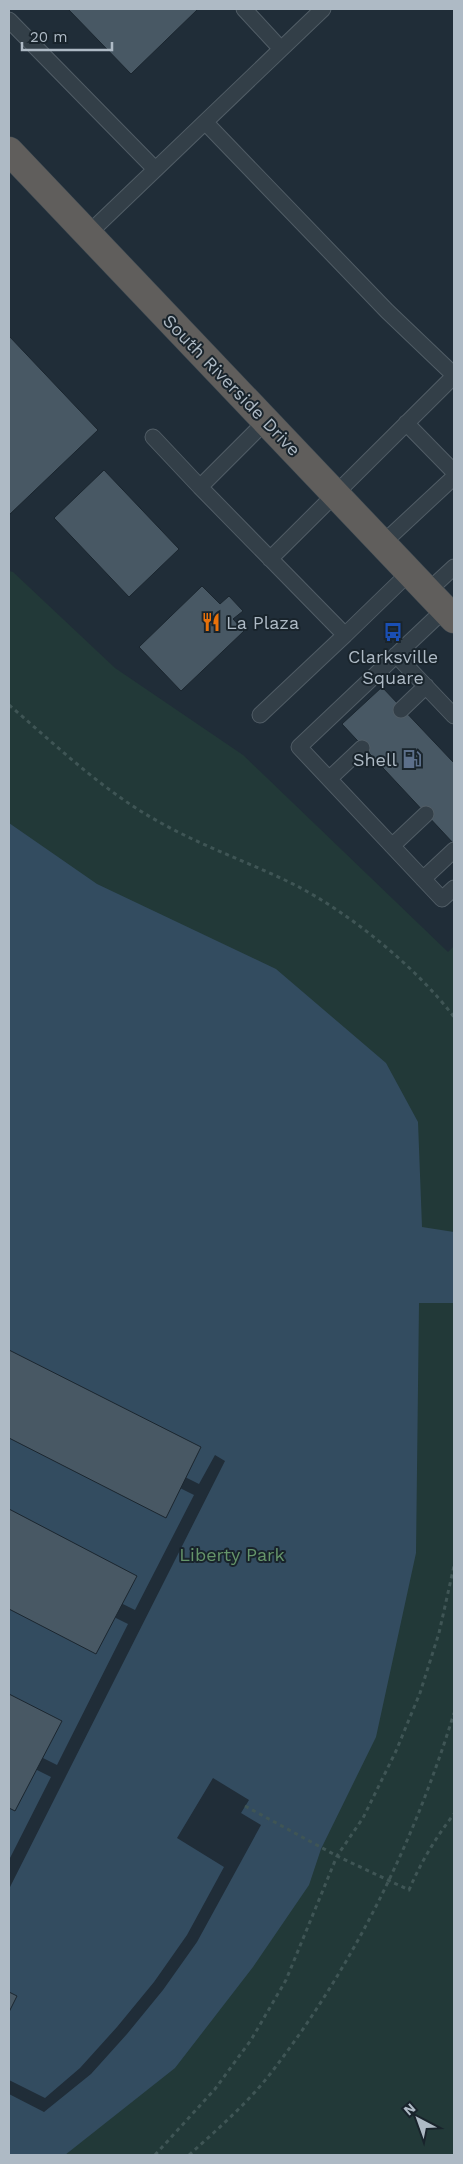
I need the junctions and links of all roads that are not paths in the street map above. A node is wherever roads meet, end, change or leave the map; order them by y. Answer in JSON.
{"nodes":[{"id":1,"x":244,"y":9,"type":"edge"},
{"id":2,"x":323,"y":9,"type":"edge"},
{"id":3,"x":9,"y":20,"type":"edge"},
{"id":4,"x":281,"y":49,"type":"junction"},
{"id":5,"x":204,"y":122,"type":"junction"},
{"id":6,"x":9,"y":151,"type":"edge"},
{"id":7,"x":155,"y":169,"type":"junction"},
{"id":8,"x":88,"y":234,"type":"junction"},
{"id":9,"x":454,"y":376,"type":"edge"},
{"id":10,"x":266,"y":421,"type":"junction"},
{"id":11,"x":406,"y":423,"type":"junction"},
{"id":12,"x":153,"y":437,"type":"dead end"},
{"id":13,"x":454,"y":472,"type":"edge"},
{"id":14,"x":454,"y":477,"type":"edge"},
{"id":15,"x":200,"y":487,"type":"junction"},
{"id":16,"x":335,"y":493,"type":"junction"},
{"id":17,"x":383,"y":543,"type":"junction"},
{"id":18,"x":270,"y":558,"type":"junction"},
{"id":19,"x":454,"y":567,"type":"edge"},
{"id":20,"x":410,"y":572,"type":"junction"},
{"id":21,"x":442,"y":607,"type":"edge"},
{"id":22,"x":345,"y":635,"type":"junction"},
{"id":23,"x":396,"y":655,"type":"junction"},
{"id":24,"x":426,"y":686,"type":"junction"},
{"id":25,"x":401,"y":710,"type":"dead end"},
{"id":26,"x":260,"y":715,"type":"dead end"},
{"id":27,"x":454,"y":716,"type":"edge"},
{"id":28,"x":362,"y":748,"type":"dead end"},
{"id":29,"x":329,"y":779,"type":"junction"},
{"id":30,"x":426,"y":814,"type":"dead end"},
{"id":31,"x":392,"y":846,"type":"junction"},
{"id":32,"x":454,"y":850,"type":"edge"},
{"id":33,"x":423,"y":879,"type":"junction"},
{"id":34,"x":454,"y":888,"type":"edge"}],
"edges":[{"from":1,"to":4,"type":"lane"},
{"from":2,"to":4,"type":"lane"},
{"from":3,"to":7,"type":"lane"},
{"from":4,"to":5,"type":"lane"},
{"from":5,"to":7,"type":"lane"},
{"from":5,"to":9,"type":"lane"},
{"from":6,"to":8,"type":"highway","name":"South Riverside Drive"},
{"from":7,"to":8,"type":"lane"},
{"from":8,"to":10,"type":"highway","name":"South Riverside Drive"},
{"from":9,"to":11,"type":"lane"},
{"from":10,"to":15,"type":"lane"},
{"from":10,"to":16,"type":"highway","name":"South Riverside Drive"},
{"from":11,"to":13,"type":"lane"},
{"from":11,"to":16,"type":"lane"},
{"from":12,"to":15,"type":"lane"},
{"from":14,"to":17,"type":"lane"},
{"from":15,"to":18,"type":"lane"},
{"from":16,"to":17,"type":"highway","name":"South Riverside Drive"},
{"from":16,"to":18,"type":"lane"},
{"from":17,"to":20,"type":"highway","name":"South Riverside Drive"},
{"from":18,"to":22,"type":"lane"},
{"from":19,"to":21,"type":"lane"},
{"from":20,"to":21,"type":"highway","name":"South Riverside Drive"},
{"from":20,"to":22,"type":"lane"},
{"from":21,"to":23,"type":"lane"},
{"from":22,"to":26,"type":"lane"},
{"from":23,"to":24,"type":"lane"},
{"from":23,"to":29,"type":"lane"},
{"from":24,"to":25,"type":"lane"},
{"from":24,"to":27,"type":"lane"},
{"from":28,"to":29,"type":"lane"},
{"from":29,"to":31,"type":"lane"},
{"from":30,"to":31,"type":"lane"},
{"from":31,"to":33,"type":"lane"},
{"from":32,"to":33,"type":"lane"},
{"from":33,"to":34,"type":"lane"}]}
